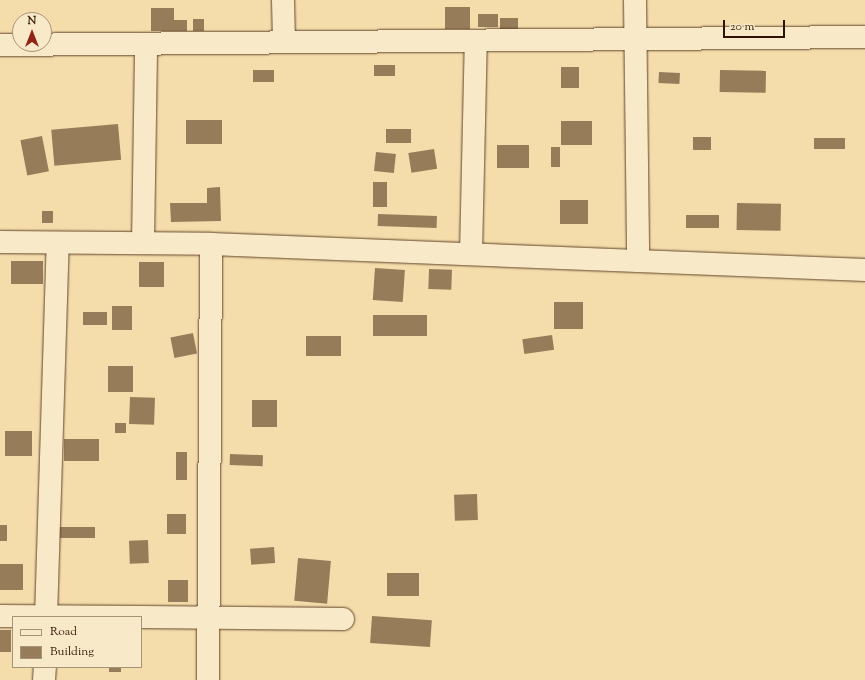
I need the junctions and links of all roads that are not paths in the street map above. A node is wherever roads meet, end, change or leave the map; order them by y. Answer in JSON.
{"nodes":[{"id":1,"x":283,"y":0,"type":"edge"},
{"id":2,"x":635,"y":0,"type":"edge"},
{"id":3,"x":865,"y":37,"type":"edge"},
{"id":4,"x":634,"y":39,"type":"junction"},
{"id":5,"x":476,"y":41,"type":"junction"},
{"id":6,"x":284,"y":42,"type":"junction"},
{"id":7,"x":146,"y":44,"type":"junction"},
{"id":8,"x":0,"y":45,"type":"edge"},
{"id":9,"x":0,"y":242,"type":"edge"},
{"id":10,"x":58,"y":243,"type":"junction"},
{"id":11,"x":143,"y":243,"type":"junction"},
{"id":12,"x":211,"y":244,"type":"junction"},
{"id":13,"x":471,"y":254,"type":"junction"},
{"id":14,"x":638,"y":261,"type":"junction"},
{"id":15,"x":865,"y":270,"type":"edge"},
{"id":16,"x":0,"y":616,"type":"edge"},
{"id":17,"x":12,"y":616,"type":"edge"},
{"id":18,"x":46,"y":616,"type":"edge"},
{"id":19,"x":142,"y":617,"type":"edge"},
{"id":20,"x":209,"y":618,"type":"junction"},
{"id":21,"x":343,"y":619,"type":"dead end"},
{"id":22,"x":45,"y":668,"type":"edge"},
{"id":23,"x":44,"y":680,"type":"edge"},
{"id":24,"x":208,"y":680,"type":"edge"}],
"edges":[{"from":1,"to":6,"type":"street"},
{"from":2,"to":4,"type":"street"},
{"from":3,"to":4,"type":"street"},
{"from":4,"to":5,"type":"street"},
{"from":4,"to":14,"type":"street"},
{"from":5,"to":6,"type":"street"},
{"from":5,"to":13,"type":"street"},
{"from":6,"to":7,"type":"street"},
{"from":7,"to":8,"type":"street"},
{"from":7,"to":11,"type":"street"},
{"from":9,"to":10,"type":"street"},
{"from":10,"to":11,"type":"street"},
{"from":10,"to":18,"type":"street"},
{"from":11,"to":12,"type":"street"},
{"from":12,"to":13,"type":"street"},
{"from":12,"to":20,"type":"street"},
{"from":13,"to":14,"type":"street"},
{"from":14,"to":15,"type":"street"},
{"from":16,"to":17,"type":"street"},
{"from":19,"to":20,"type":"street"},
{"from":20,"to":21,"type":"street"},
{"from":20,"to":24,"type":"street"},
{"from":22,"to":23,"type":"street"}]}
